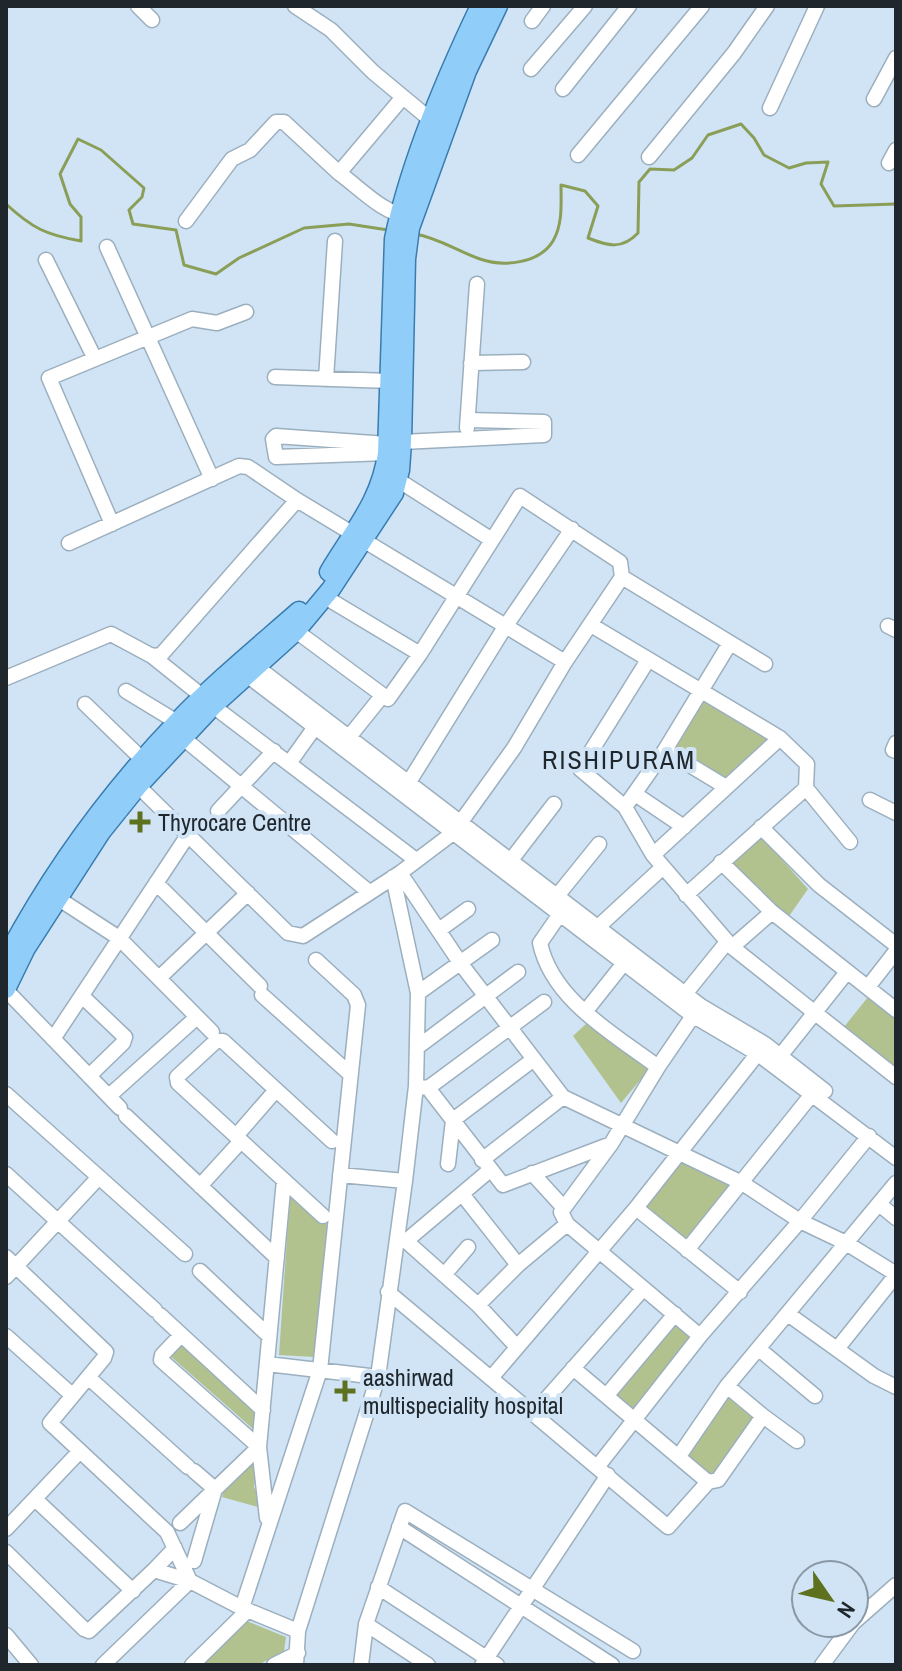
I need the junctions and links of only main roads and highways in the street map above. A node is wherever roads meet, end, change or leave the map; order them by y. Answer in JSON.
{"nodes":[{"id":1,"x":480,"y":6,"type":"edge"},
{"id":2,"x":498,"y":6,"type":"edge"},
{"id":3,"x":405,"y":221,"type":"junction"},
{"id":4,"x":399,"y":259,"type":"junction"},
{"id":5,"x":392,"y":446,"type":"junction"},
{"id":6,"x":359,"y":536,"type":"junction"},
{"id":7,"x":246,"y":667,"type":"junction"},
{"id":8,"x":179,"y":730,"type":"junction"},
{"id":9,"x":133,"y":781,"type":"junction"},
{"id":10,"x":6,"y":958,"type":"edge"},
{"id":11,"x":6,"y":990,"type":"edge"}],
"edges":[{"from":1,"to":3,"type":"main road"},
{"from":2,"to":3,"type":"main road"},
{"from":3,"to":4,"type":"main road"},
{"from":4,"to":5,"type":"main road"},
{"from":4,"to":5,"type":"main road"},
{"from":5,"to":6,"type":"main road"},
{"from":5,"to":6,"type":"main road"},
{"from":6,"to":7,"type":"main road"},
{"from":6,"to":7,"type":"main road"},
{"from":7,"to":8,"type":"main road"},
{"from":8,"to":9,"type":"main road"},
{"from":8,"to":9,"type":"main road"},
{"from":9,"to":10,"type":"main road"},
{"from":9,"to":11,"type":"main road"}]}
